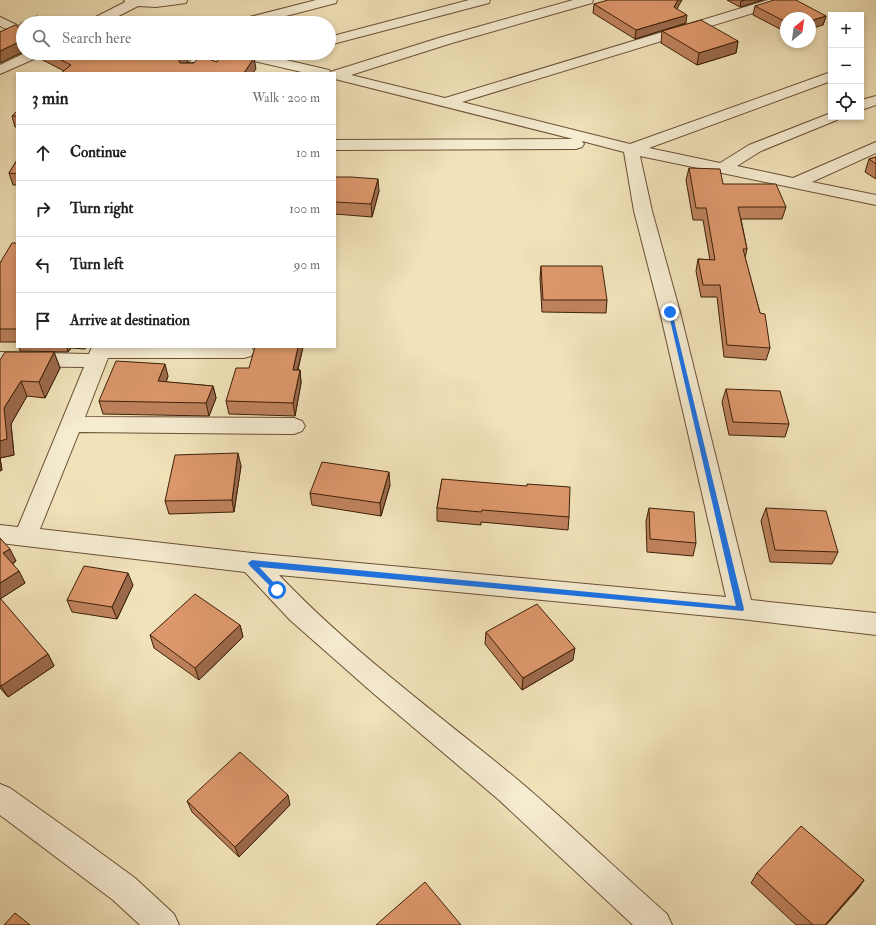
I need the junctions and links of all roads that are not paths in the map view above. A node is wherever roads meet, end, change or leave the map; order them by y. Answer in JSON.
{"nodes":[{"id":1,"x":181,"y":0,"type":"edge"},
{"id":2,"x":331,"y":0,"type":"edge"},
{"id":3,"x":484,"y":0,"type":"edge"},
{"id":4,"x":587,"y":0,"type":"edge"},
{"id":5,"x":781,"y":0,"type":"edge"},
{"id":6,"x":135,"y":1,"type":"edge"},
{"id":7,"x":108,"y":16,"type":"edge"},
{"id":8,"x":270,"y":16,"type":"edge"},
{"id":9,"x":0,"y":21,"type":"edge"},
{"id":10,"x":16,"y":30,"type":"edge"},
{"id":11,"x":336,"y":40,"type":"edge"},
{"id":12,"x":21,"y":60,"type":"edge"},
{"id":13,"x":198,"y":60,"type":"edge"},
{"id":14,"x":267,"y":60,"type":"edge"},
{"id":15,"x":0,"y":70,"type":"edge"},
{"id":16,"x":190,"y":72,"type":"edge"},
{"id":17,"x":320,"y":72,"type":"edge"},
{"id":18,"x":336,"y":75,"type":"edge"},
{"id":19,"x":336,"y":75,"type":"edge"},
{"id":20,"x":828,"y":77,"type":"edge"},
{"id":21,"x":876,"y":100,"type":"edge"},
{"id":22,"x":447,"y":102,"type":"junction"},
{"id":23,"x":864,"y":105,"type":"edge"},
{"id":24,"x":828,"y":119,"type":"edge"},
{"id":25,"x":604,"y":143,"type":"junction"},
{"id":26,"x":336,"y":145,"type":"edge"},
{"id":27,"x":876,"y":147,"type":"edge"},
{"id":28,"x":631,"y":149,"type":"junction"},
{"id":29,"x":723,"y":168,"type":"junction"},
{"id":30,"x":795,"y":183,"type":"junction"},
{"id":31,"x":876,"y":200,"type":"edge"},
{"id":32,"x":244,"y":351,"type":"dead end"},
{"id":33,"x":100,"y":353,"type":"edge"},
{"id":34,"x":0,"y":359,"type":"edge"},
{"id":35,"x":72,"y":424,"type":"junction"},
{"id":36,"x":294,"y":426,"type":"dead end"},
{"id":37,"x":0,"y":534,"type":"edge"},
{"id":38,"x":26,"y":536,"type":"junction"},
{"id":39,"x":252,"y":563,"type":"junction"},
{"id":40,"x":741,"y":609,"type":"junction"},
{"id":41,"x":876,"y":624,"type":"edge"},
{"id":42,"x":0,"y":798,"type":"edge"},
{"id":43,"x":162,"y":925,"type":"edge"},
{"id":44,"x":656,"y":925,"type":"edge"}],
"edges":[{"from":1,"to":6,"type":"street"},
{"from":2,"to":8,"type":"street"},
{"from":3,"to":11,"type":"street"},
{"from":4,"to":18,"type":"street"},
{"from":5,"to":22,"type":"street"},
{"from":6,"to":7,"type":"street"},
{"from":9,"to":10,"type":"street"},
{"from":12,"to":15,"type":"street"},
{"from":13,"to":16,"type":"street"},
{"from":14,"to":17,"type":"street"},
{"from":19,"to":22,"type":"street"},
{"from":20,"to":28,"type":"street"},
{"from":21,"to":23,"type":"street"},
{"from":22,"to":25,"type":"street"},
{"from":24,"to":29,"type":"street"},
{"from":25,"to":26,"type":"street"},
{"from":25,"to":28,"type":"street"},
{"from":27,"to":30,"type":"street"},
{"from":28,"to":29,"type":"street"},
{"from":28,"to":40,"type":"street"},
{"from":29,"to":30,"type":"street"},
{"from":30,"to":31,"type":"street"},
{"from":32,"to":33,"type":"street"},
{"from":33,"to":34,"type":"street"},
{"from":33,"to":35,"type":"street"},
{"from":35,"to":36,"type":"street"},
{"from":35,"to":38,"type":"street"},
{"from":37,"to":38,"type":"street"},
{"from":38,"to":39,"type":"street"},
{"from":39,"to":40,"type":"street"},
{"from":39,"to":44,"type":"street"},
{"from":40,"to":41,"type":"street"},
{"from":42,"to":43,"type":"street"}]}
